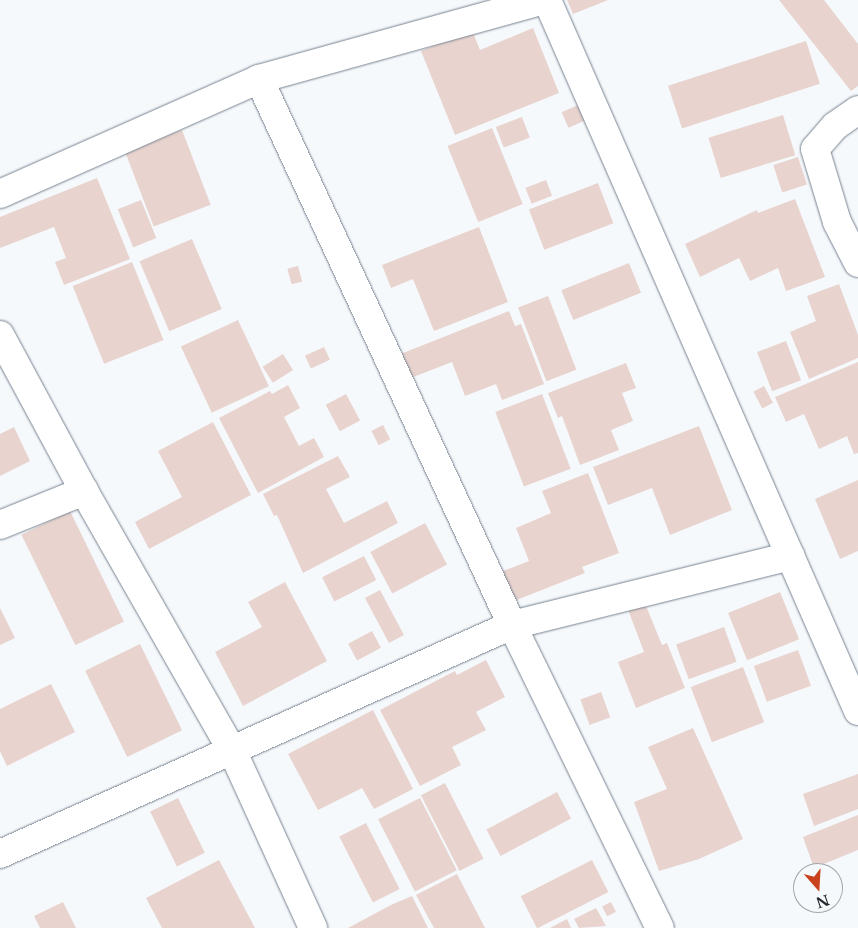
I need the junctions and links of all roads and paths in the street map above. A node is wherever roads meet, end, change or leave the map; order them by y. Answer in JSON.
{"nodes":[{"id":1,"x":546,"y":0,"type":"edge"},
{"id":2,"x":259,"y":79,"type":"junction"},
{"id":3,"x":858,"y":110,"type":"edge"},
{"id":4,"x":0,"y":194,"type":"edge"},
{"id":5,"x":858,"y":263,"type":"edge"},
{"id":6,"x":0,"y":335,"type":"edge"},
{"id":7,"x":84,"y":491,"type":"junction"},
{"id":8,"x":0,"y":525,"type":"edge"},
{"id":9,"x":791,"y":556,"type":"junction"},
{"id":10,"x":512,"y":625,"type":"junction"},
{"id":11,"x":858,"y":711,"type":"edge"},
{"id":12,"x":232,"y":750,"type":"junction"},
{"id":13,"x":0,"y":854,"type":"edge"},
{"id":14,"x":313,"y":928,"type":"edge"},
{"id":15,"x":660,"y":928,"type":"edge"}],
"edges":[{"from":1,"to":2,"type":"street"},
{"from":1,"to":9,"type":"street"},
{"from":2,"to":4,"type":"street"},
{"from":2,"to":10,"type":"street"},
{"from":3,"to":5,"type":"street"},
{"from":6,"to":7,"type":"street"},
{"from":7,"to":8,"type":"street"},
{"from":7,"to":12,"type":"street"},
{"from":9,"to":10,"type":"street"},
{"from":9,"to":11,"type":"street"},
{"from":10,"to":12,"type":"street"},
{"from":10,"to":15,"type":"street"},
{"from":12,"to":13,"type":"street"},
{"from":12,"to":14,"type":"street"}]}
